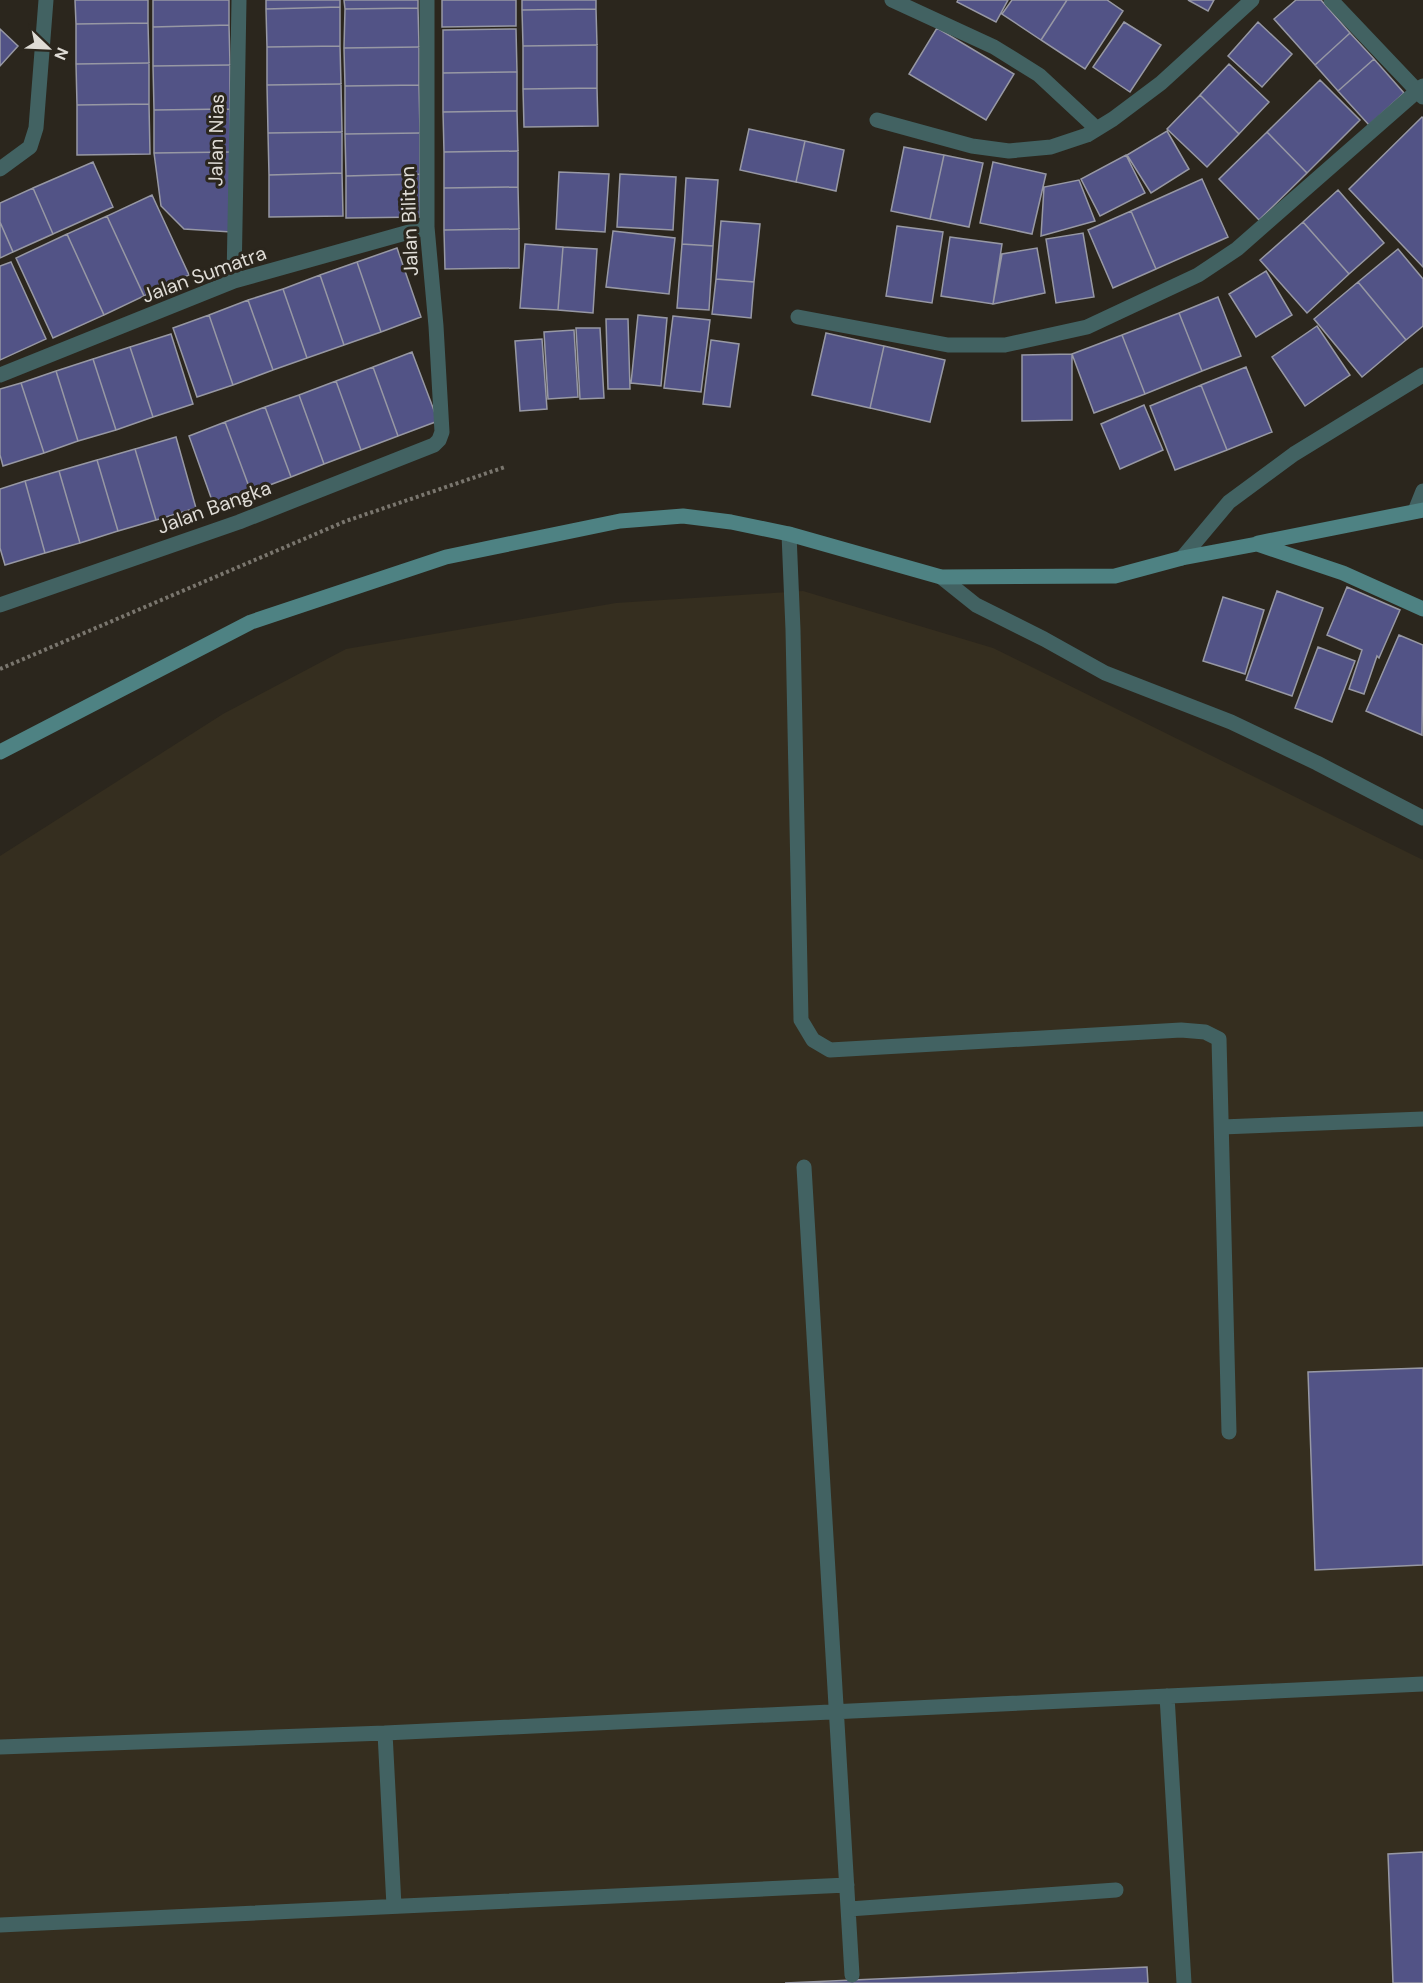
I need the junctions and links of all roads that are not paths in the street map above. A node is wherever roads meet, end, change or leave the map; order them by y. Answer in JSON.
{"nodes":[{"id":1,"x":46,"y":0,"type":"edge"},
{"id":2,"x":239,"y":0,"type":"edge"},
{"id":3,"x":427,"y":0,"type":"edge"},
{"id":4,"x":892,"y":0,"type":"edge"},
{"id":5,"x":1252,"y":0,"type":"edge"},
{"id":6,"x":1331,"y":0,"type":"edge"},
{"id":7,"x":1422,"y":92,"type":"edge"},
{"id":8,"x":877,"y":120,"type":"dead end"},
{"id":9,"x":1097,"y":129,"type":"junction"},
{"id":10,"x":0,"y":169,"type":"edge"},
{"id":11,"x":428,"y":227,"type":"junction"},
{"id":12,"x":234,"y":281,"type":"junction"},
{"id":13,"x":798,"y":317,"type":"dead end"},
{"id":14,"x":0,"y":375,"type":"edge"},
{"id":15,"x":1423,"y":375,"type":"edge"},
{"id":16,"x":439,"y":440,"type":"joint"},
{"id":17,"x":1423,"y":491,"type":"edge"},
{"id":18,"x":1419,"y":510,"type":"edge"},
{"id":19,"x":789,"y":534,"type":"junction"},
{"id":20,"x":1257,"y":544,"type":"junction"},
{"id":21,"x":1182,"y":558,"type":"junction"},
{"id":22,"x":940,"y":577,"type":"junction"},
{"id":23,"x":0,"y":605,"type":"edge"},
{"id":24,"x":1423,"y":609,"type":"edge"},
{"id":25,"x":0,"y":752,"type":"edge"},
{"id":26,"x":1423,"y":818,"type":"edge"},
{"id":27,"x":1423,"y":1119,"type":"edge"},
{"id":28,"x":1221,"y":1127,"type":"junction"},
{"id":29,"x":804,"y":1167,"type":"dead end"},
{"id":30,"x":1229,"y":1432,"type":"dead end"},
{"id":31,"x":1423,"y":1684,"type":"edge"},
{"id":32,"x":1167,"y":1696,"type":"junction"},
{"id":33,"x":835,"y":1712,"type":"junction"},
{"id":34,"x":385,"y":1733,"type":"junction"},
{"id":35,"x":0,"y":1747,"type":"edge"},
{"id":36,"x":847,"y":1885,"type":"junction"},
{"id":37,"x":1116,"y":1890,"type":"dead end"},
{"id":38,"x":394,"y":1906,"type":"junction"},
{"id":39,"x":849,"y":1909,"type":"junction"},
{"id":40,"x":0,"y":1924,"type":"edge"},
{"id":41,"x":852,"y":1975,"type":"dead end"},
{"id":42,"x":1184,"y":1983,"type":"edge"}],
"edges":[{"from":1,"to":10,"type":"street"},
{"from":2,"to":12,"type":"street","name":"Jalan Nias"},
{"from":3,"to":11,"type":"street","name":"Jalan Biliton"},
{"from":4,"to":9,"type":"street"},
{"from":5,"to":9,"type":"street"},
{"from":6,"to":7,"type":"street"},
{"from":7,"to":13,"type":"street"},
{"from":8,"to":9,"type":"street"},
{"from":11,"to":12,"type":"street","name":"Jalan Sumatra"},
{"from":11,"to":16,"type":"street","name":"Jalan Biliton"},
{"from":12,"to":14,"type":"street","name":"Jalan Sumatra"},
{"from":15,"to":21,"type":"street"},
{"from":16,"to":23,"type":"street","name":"Jalan Bangka"},
{"from":17,"to":18,"type":"street"},
{"from":18,"to":20,"type":"main road"},
{"from":19,"to":22,"type":"main road"},
{"from":19,"to":25,"type":"main road"},
{"from":19,"to":28,"type":"street"},
{"from":20,"to":21,"type":"main road"},
{"from":20,"to":24,"type":"main road"},
{"from":21,"to":22,"type":"main road"},
{"from":22,"to":26,"type":"street"},
{"from":27,"to":28,"type":"street"},
{"from":28,"to":30,"type":"street"},
{"from":29,"to":33,"type":"street"},
{"from":31,"to":32,"type":"street"},
{"from":32,"to":33,"type":"street"},
{"from":32,"to":42,"type":"street"},
{"from":33,"to":34,"type":"street"},
{"from":33,"to":36,"type":"street"},
{"from":34,"to":35,"type":"street"},
{"from":34,"to":38,"type":"street"},
{"from":36,"to":38,"type":"street"},
{"from":36,"to":39,"type":"street"},
{"from":37,"to":39,"type":"street"},
{"from":38,"to":40,"type":"street"},
{"from":39,"to":41,"type":"street"}]}
